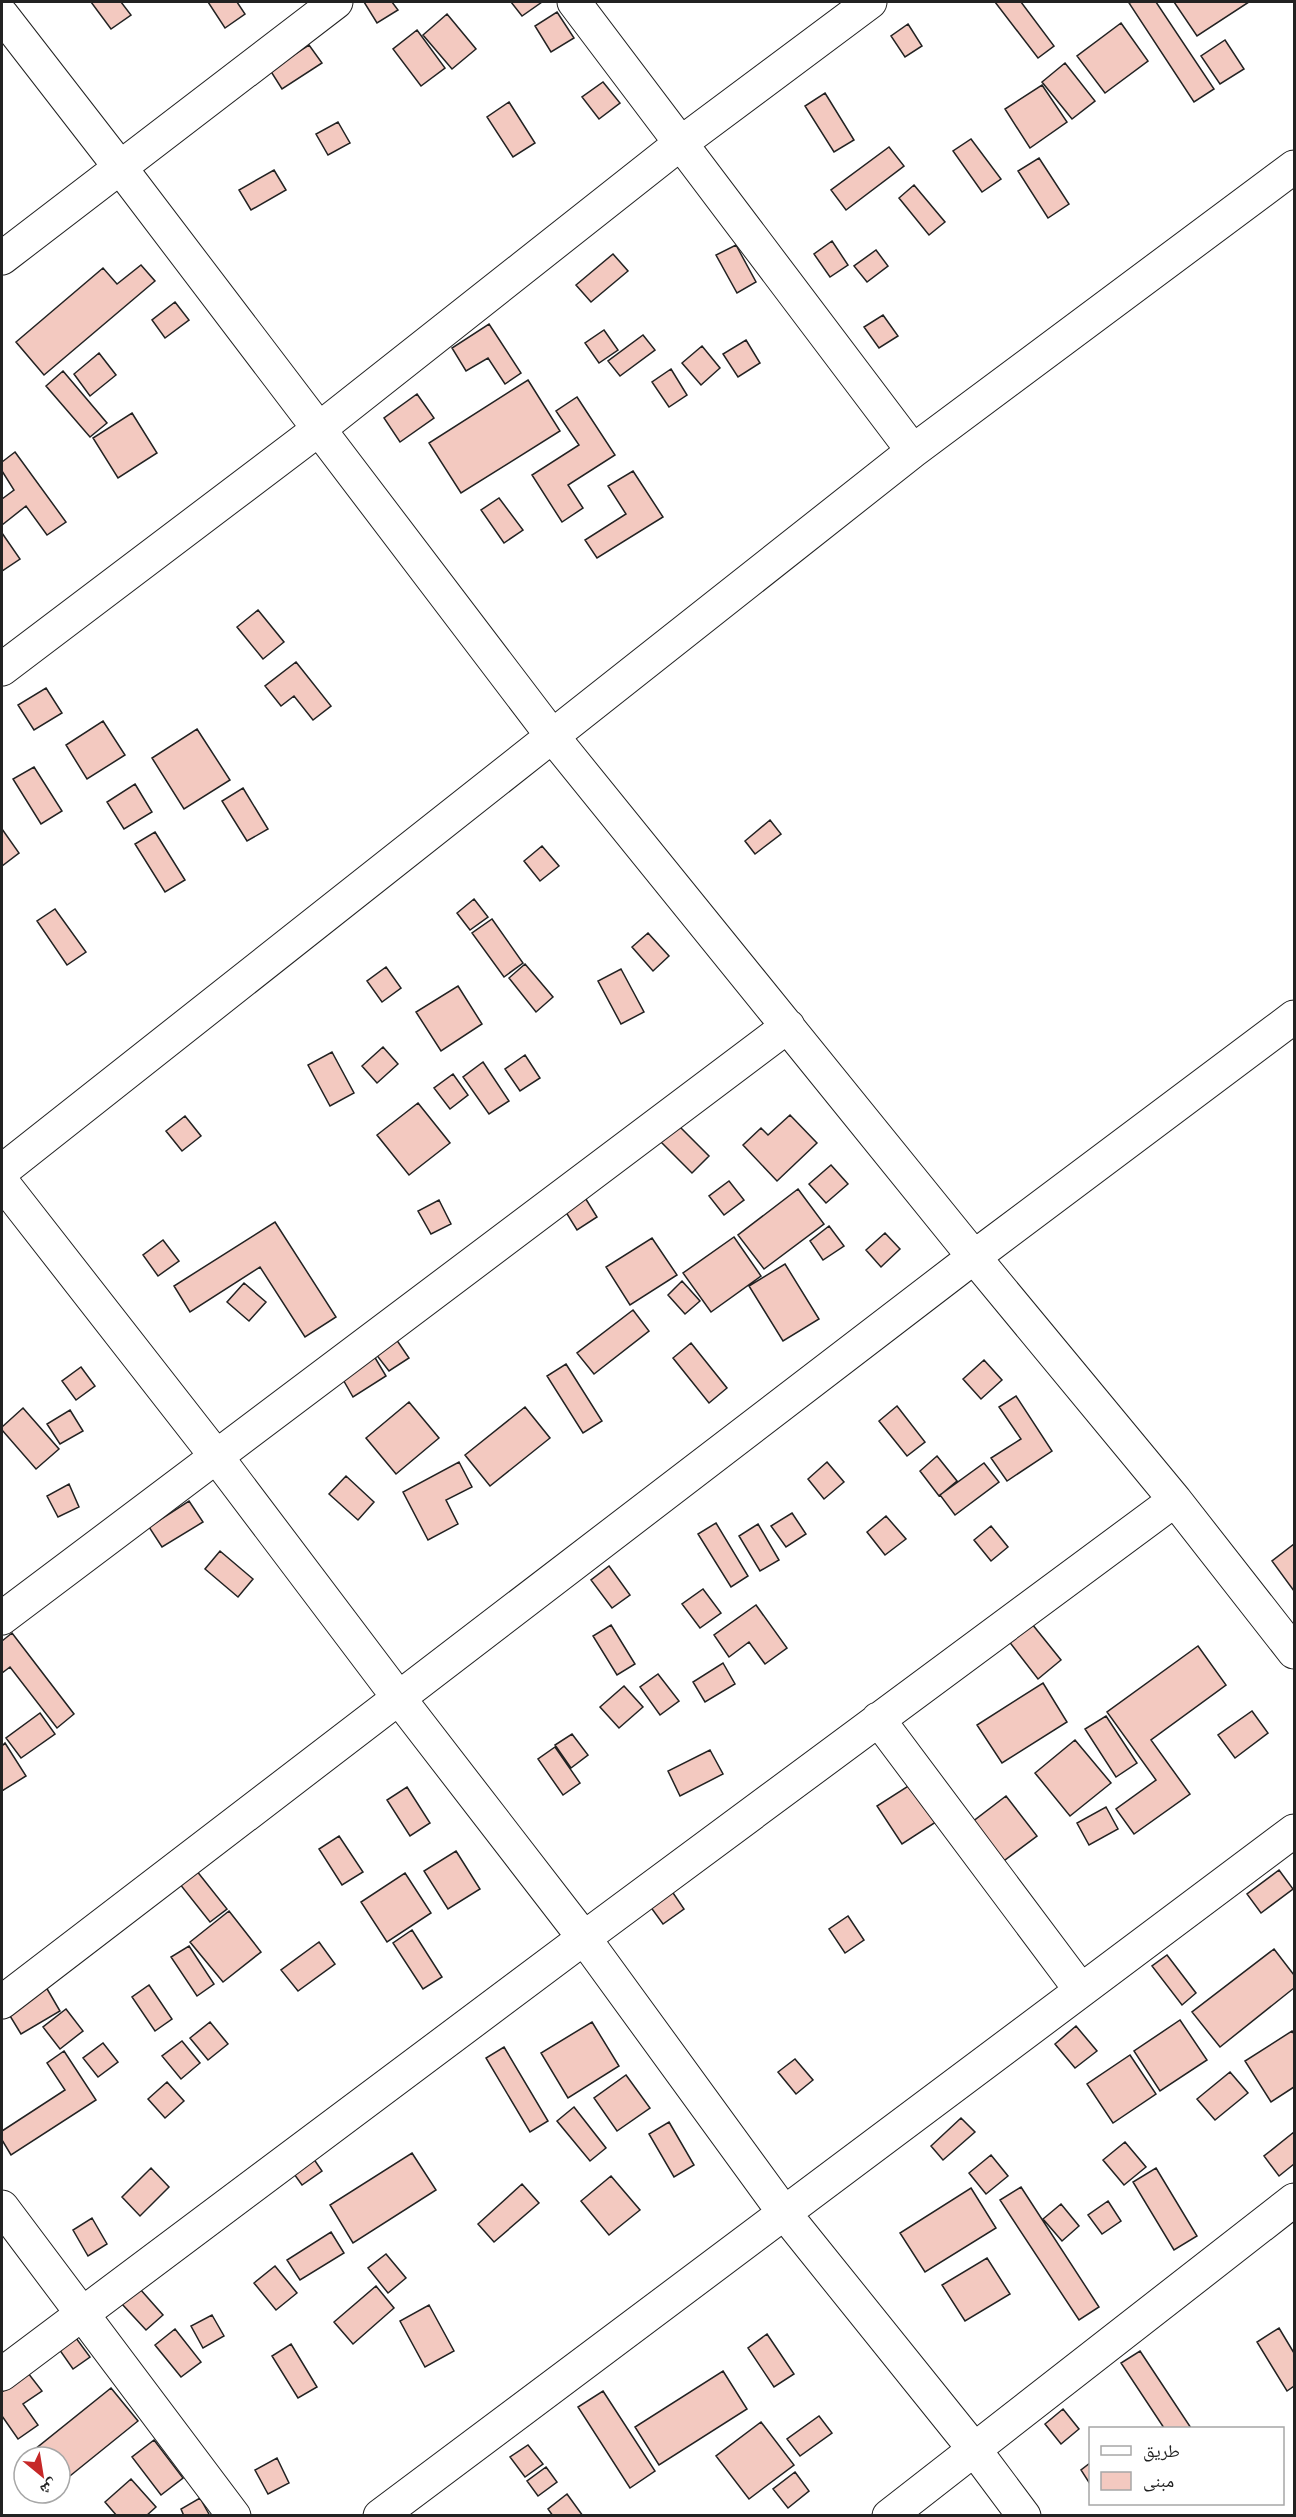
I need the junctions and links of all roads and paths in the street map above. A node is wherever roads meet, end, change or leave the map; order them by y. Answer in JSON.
{"nodes":[{"id":1,"x":336,"y":2,"type":"edge"},
{"id":2,"x":574,"y":2,"type":"edge"},
{"id":3,"x":870,"y":2,"type":"edge"},
{"id":4,"x":2,"y":15,"type":"edge"},
{"id":5,"x":681,"y":143,"type":"junction"},
{"id":6,"x":119,"y":166,"type":"junction"},
{"id":7,"x":1294,"y":167,"type":"edge"},
{"id":8,"x":2,"y":258,"type":"edge"},
{"id":9,"x":319,"y":429,"type":"junction"},
{"id":10,"x":913,"y":451,"type":"junction"},
{"id":11,"x":2,"y":669,"type":"edge"},
{"id":12,"x":553,"y":737,"type":"junction"},
{"id":13,"x":1294,"y":1017,"type":"edge"},
{"id":14,"x":788,"y":1026,"type":"junction"},
{"id":15,"x":2,"y":1171,"type":"edge"},
{"id":16,"x":2,"y":1182,"type":"edge"},
{"id":17,"x":974,"y":1257,"type":"junction"},
{"id":18,"x":216,"y":1456,"type":"junction"},
{"id":19,"x":1175,"y":1500,"type":"junction"},
{"id":20,"x":2,"y":1618,"type":"edge"},
{"id":21,"x":1294,"y":1652,"type":"edge"},
{"id":22,"x":398,"y":1698,"type":"junction"},
{"id":23,"x":878,"y":1719,"type":"junction"},
{"id":24,"x":1294,"y":1831,"type":"edge"},
{"id":25,"x":584,"y":1938,"type":"junction"},
{"id":26,"x":1080,"y":1989,"type":"junction"},
{"id":27,"x":2,"y":2002,"type":"edge"},
{"id":28,"x":1294,"y":2200,"type":"edge"},
{"id":29,"x":2,"y":2207,"type":"edge"},
{"id":30,"x":785,"y":2214,"type":"junction"},
{"id":31,"x":80,"y":2314,"type":"junction"},
{"id":32,"x":2,"y":2374,"type":"edge"},
{"id":33,"x":974,"y":2449,"type":"junction"},
{"id":34,"x":234,"y":2516,"type":"edge"},
{"id":35,"x":380,"y":2516,"type":"edge"},
{"id":36,"x":889,"y":2516,"type":"edge"},
{"id":37,"x":1024,"y":2516,"type":"edge"}],
"edges":[{"from":1,"to":6,"type":"street"},
{"from":2,"to":5,"type":"street"},
{"from":3,"to":5,"type":"street"},
{"from":4,"to":6,"type":"street"},
{"from":5,"to":9,"type":"street"},
{"from":5,"to":10,"type":"street"},
{"from":6,"to":8,"type":"street"},
{"from":6,"to":9,"type":"street"},
{"from":7,"to":10,"type":"street"},
{"from":9,"to":11,"type":"street"},
{"from":9,"to":12,"type":"street"},
{"from":10,"to":12,"type":"street"},
{"from":12,"to":14,"type":"street"},
{"from":12,"to":15,"type":"street"},
{"from":13,"to":17,"type":"street"},
{"from":14,"to":17,"type":"street"},
{"from":14,"to":18,"type":"street"},
{"from":16,"to":18,"type":"street"},
{"from":17,"to":19,"type":"street"},
{"from":17,"to":22,"type":"street"},
{"from":18,"to":20,"type":"street"},
{"from":18,"to":22,"type":"street"},
{"from":19,"to":21,"type":"street"},
{"from":19,"to":23,"type":"street"},
{"from":22,"to":25,"type":"street"},
{"from":22,"to":27,"type":"street"},
{"from":23,"to":25,"type":"street"},
{"from":23,"to":26,"type":"street"},
{"from":24,"to":26,"type":"street"},
{"from":25,"to":30,"type":"street"},
{"from":25,"to":31,"type":"street"},
{"from":26,"to":30,"type":"street"},
{"from":28,"to":33,"type":"street"},
{"from":29,"to":31,"type":"street"},
{"from":30,"to":33,"type":"street"},
{"from":30,"to":35,"type":"street"},
{"from":31,"to":32,"type":"street"},
{"from":31,"to":34,"type":"street"},
{"from":33,"to":36,"type":"street"},
{"from":33,"to":37,"type":"street"}]}
